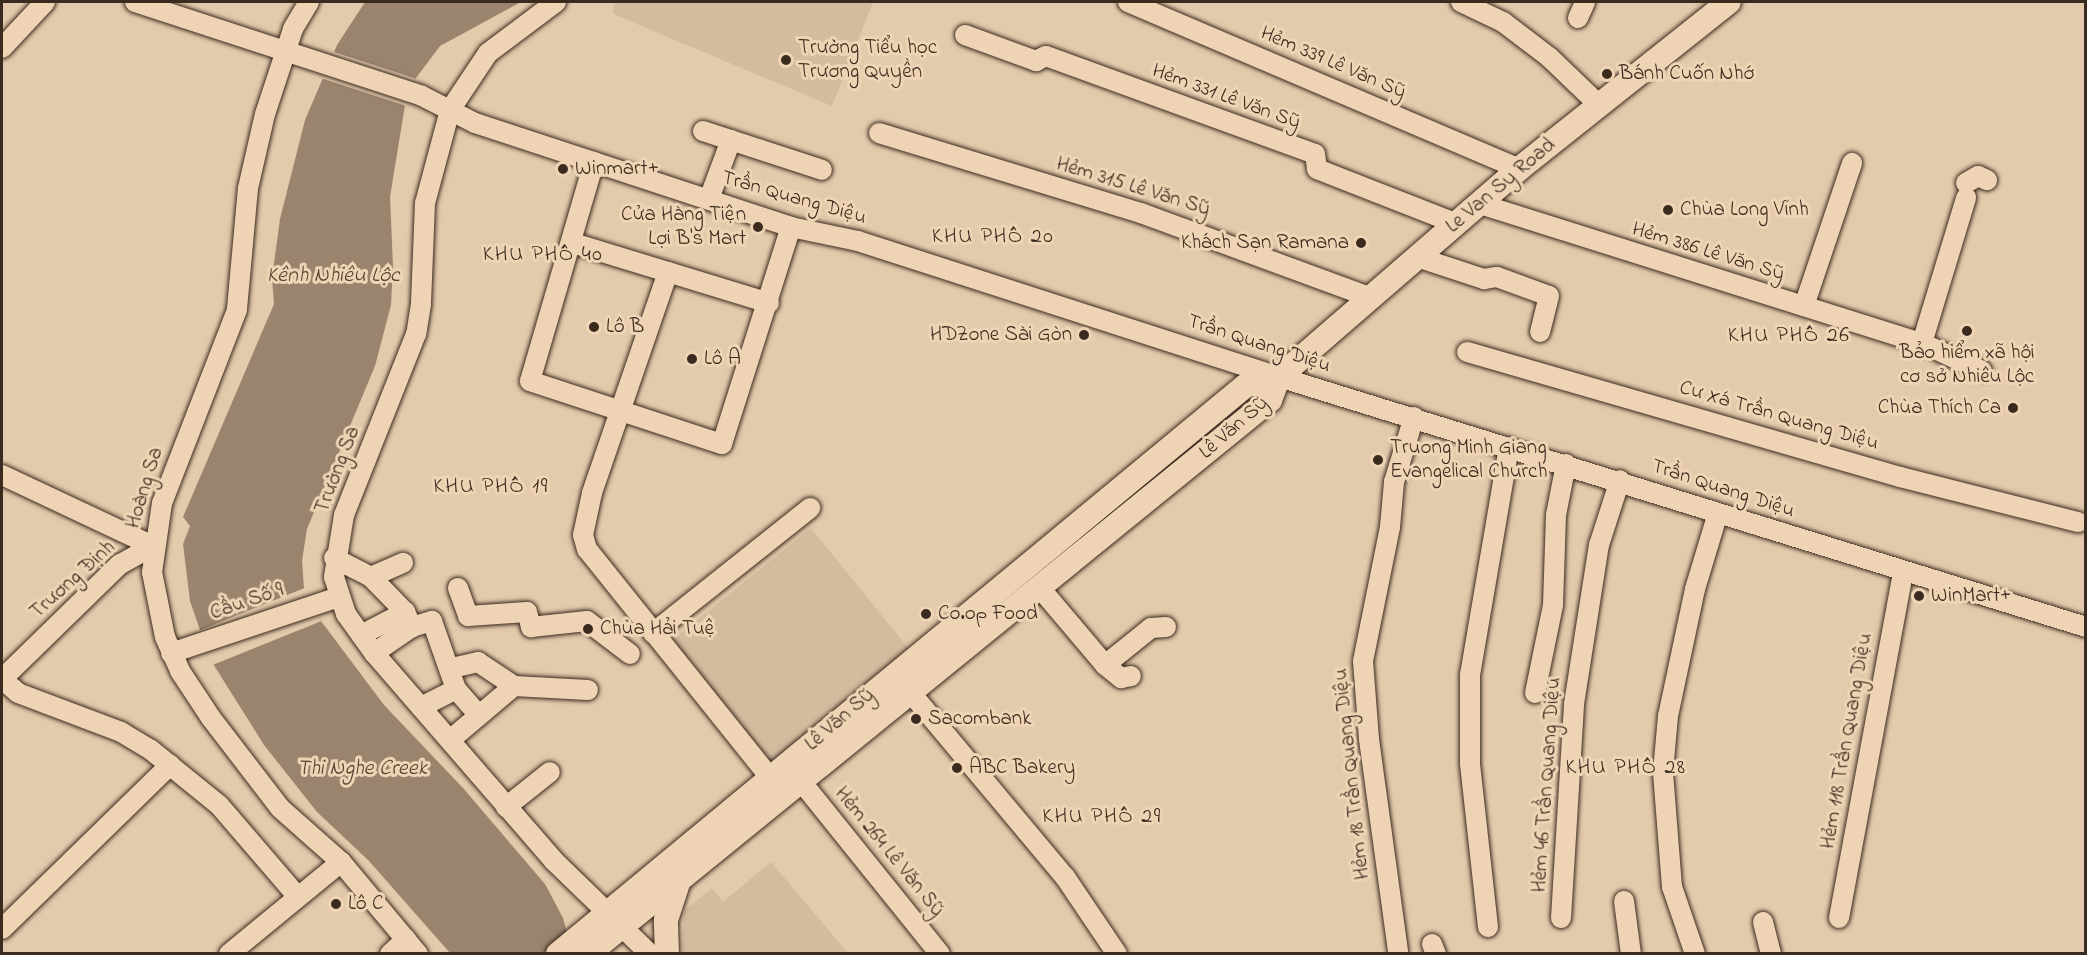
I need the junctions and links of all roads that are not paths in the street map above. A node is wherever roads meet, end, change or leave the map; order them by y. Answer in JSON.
{"nodes":[{"id":1,"x":45,"y":2,"type":"edge"},
{"id":2,"x":135,"y":2,"type":"edge"},
{"id":3,"x":309,"y":2,"type":"edge"},
{"id":4,"x":556,"y":2,"type":"edge"},
{"id":5,"x":1128,"y":2,"type":"edge"},
{"id":6,"x":1461,"y":2,"type":"edge"},
{"id":7,"x":1729,"y":2,"type":"edge"},
{"id":8,"x":965,"y":35,"type":"dead end"},
{"id":9,"x":2,"y":48,"type":"edge"},
{"id":10,"x":284,"y":52,"type":"junction"},
{"id":11,"x":1599,"y":105,"type":"junction"},
{"id":12,"x":450,"y":110,"type":"junction"},
{"id":13,"x":703,"y":131,"type":"dead end"},
{"id":14,"x":879,"y":133,"type":"dead end"},
{"id":15,"x":731,"y":140,"type":"junction"},
{"id":16,"x":594,"y":162,"type":"junction"},
{"id":17,"x":1852,"y":164,"type":"dead end"},
{"id":18,"x":1519,"y":169,"type":"junction"},
{"id":19,"x":822,"y":170,"type":"dead end"},
{"id":20,"x":1988,"y":180,"type":"dead end"},
{"id":21,"x":709,"y":199,"type":"junction"},
{"id":22,"x":1480,"y":204,"type":"junction"},
{"id":23,"x":1457,"y":224,"type":"junction"},
{"id":24,"x":791,"y":227,"type":"junction"},
{"id":25,"x":573,"y":243,"type":"junction"},
{"id":26,"x":1417,"y":257,"type":"junction"},
{"id":27,"x":668,"y":272,"type":"junction"},
{"id":28,"x":1368,"y":297,"type":"junction"},
{"id":29,"x":769,"y":303,"type":"junction"},
{"id":30,"x":1804,"y":306,"type":"junction"},
{"id":31,"x":1540,"y":332,"type":"dead end"},
{"id":32,"x":1922,"y":343,"type":"junction"},
{"id":33,"x":1467,"y":351,"type":"dead end"},
{"id":34,"x":1982,"y":371,"type":"dead end"},
{"id":35,"x":1279,"y":377,"type":"junction"},
{"id":36,"x":621,"y":411,"type":"junction"},
{"id":37,"x":1414,"y":417,"type":"junction"},
{"id":38,"x":1509,"y":447,"type":"junction"},
{"id":39,"x":1566,"y":464,"type":"junction"},
{"id":40,"x":2,"y":475,"type":"edge"},
{"id":41,"x":1620,"y":480,"type":"junction"},
{"id":42,"x":810,"y":508,"type":"dead end"},
{"id":43,"x":1719,"y":513,"type":"junction"},
{"id":44,"x":2078,"y":522,"type":"dead end"},
{"id":45,"x":153,"y":546,"type":"junction"},
{"id":46,"x":334,"y":558,"type":"junction"},
{"id":47,"x":403,"y":562,"type":"dead end"},
{"id":48,"x":1903,"y":572,"type":"junction"},
{"id":49,"x":371,"y":577,"type":"junction"},
{"id":50,"x":458,"y":588,"type":"dead end"},
{"id":51,"x":1040,"y":588,"type":"junction"},
{"id":52,"x":338,"y":597,"type":"junction"},
{"id":53,"x":408,"y":620,"type":"junction"},
{"id":54,"x":1166,"y":627,"type":"dead end"},
{"id":55,"x":2085,"y":627,"type":"edge"},
{"id":56,"x":653,"y":633,"type":"junction"},
{"id":57,"x":361,"y":635,"type":"junction"},
{"id":58,"x":171,"y":653,"type":"junction"},
{"id":59,"x":374,"y":653,"type":"junction"},
{"id":60,"x":630,"y":654,"type":"dead end"},
{"id":61,"x":1105,"y":665,"type":"junction"},
{"id":62,"x":452,"y":668,"type":"junction"},
{"id":63,"x":894,"y":673,"type":"junction"},
{"id":64,"x":1131,"y":676,"type":"dead end"},
{"id":65,"x":2,"y":679,"type":"edge"},
{"id":66,"x":514,"y":686,"type":"junction"},
{"id":67,"x":456,"y":688,"type":"junction"},
{"id":68,"x":588,"y":690,"type":"dead end"},
{"id":69,"x":911,"y":693,"type":"junction"},
{"id":70,"x":1535,"y":693,"type":"dead end"},
{"id":71,"x":421,"y":707,"type":"junction"},
{"id":72,"x":479,"y":715,"type":"junction"},
{"id":73,"x":450,"y":740,"type":"junction"},
{"id":74,"x":170,"y":765,"type":"junction"},
{"id":75,"x":550,"y":772,"type":"dead end"},
{"id":76,"x":785,"y":784,"type":"junction"},
{"id":77,"x":506,"y":807,"type":"junction"},
{"id":78,"x":341,"y":862,"type":"junction"},
{"id":79,"x":680,"y":878,"type":"junction"},
{"id":80,"x":297,"y":896,"type":"junction"},
{"id":81,"x":1624,"y":901,"type":"dead end"},
{"id":82,"x":1561,"y":918,"type":"dead end"},
{"id":83,"x":1839,"y":918,"type":"dead end"},
{"id":84,"x":615,"y":919,"type":"junction"},
{"id":85,"x":1763,"y":922,"type":"dead end"},
{"id":86,"x":1488,"y":927,"type":"dead end"},
{"id":87,"x":2,"y":929,"type":"edge"},
{"id":88,"x":591,"y":942,"type":"edge"},
{"id":89,"x":412,"y":946,"type":"edge"},
{"id":90,"x":1398,"y":951,"type":"dead end"},
{"id":91,"x":230,"y":954,"type":"edge"},
{"id":92,"x":390,"y":954,"type":"edge"},
{"id":93,"x":558,"y":954,"type":"edge"},
{"id":94,"x":650,"y":954,"type":"edge"},
{"id":95,"x":667,"y":954,"type":"edge"},
{"id":96,"x":940,"y":954,"type":"edge"},
{"id":97,"x":1117,"y":954,"type":"edge"},
{"id":98,"x":1630,"y":954,"type":"edge"},
{"id":99,"x":1695,"y":954,"type":"edge"},
{"id":100,"x":1771,"y":954,"type":"edge"}],
"edges":[{"from":1,"to":9,"type":"street"},
{"from":2,"to":10,"type":"street"},
{"from":3,"to":10,"type":"street","name":"Hoàng Sa"},
{"from":4,"to":12,"type":"street","name":"Trường Sa"},
{"from":5,"to":18,"type":"street","name":"Hẻm 339 Lê Văn Sỹ"},
{"from":6,"to":11,"type":"street"},
{"from":7,"to":11,"type":"main road","name":"Le Van Sy Road"},
{"from":8,"to":23,"type":"street","name":"Hẻm 331 Lê Văn Sỹ"},
{"from":10,"to":12,"type":"street","name":"Trần Quang Diệu"},
{"from":10,"to":45,"type":"street","name":"Hoàng Sa"},
{"from":11,"to":18,"type":"main road","name":"Le Van Sy Road"},
{"from":12,"to":16,"type":"street","name":"Trần Quang Diệu"},
{"from":12,"to":46,"type":"street","name":"Trường Sa"},
{"from":13,"to":15,"type":"street"},
{"from":14,"to":28,"type":"street","name":"Hẻm 315 Lê Văn Sỹ"},
{"from":15,"to":19,"type":"street"},
{"from":15,"to":21,"type":"street"},
{"from":16,"to":21,"type":"street","name":"Trần Quang Diệu"},
{"from":16,"to":25,"type":"street"},
{"from":17,"to":30,"type":"street"},
{"from":18,"to":22,"type":"main road","name":"Le Van Sy Road"},
{"from":20,"to":32,"type":"street"},
{"from":21,"to":24,"type":"street","name":"Trần Quang Diệu"},
{"from":22,"to":23,"type":"main road","name":"Le Van Sy Road"},
{"from":22,"to":30,"type":"street","name":"Hẻm 386 Lê Văn Sỹ"},
{"from":23,"to":26,"type":"main road","name":"Le Van Sy Road"},
{"from":24,"to":29,"type":"street"},
{"from":24,"to":35,"type":"street","name":"Trần Quang Diệu"},
{"from":25,"to":27,"type":"street"},
{"from":25,"to":36,"type":"street"},
{"from":26,"to":28,"type":"main road","name":"Le Van Sy Road"},
{"from":26,"to":31,"type":"street"},
{"from":27,"to":29,"type":"street"},
{"from":27,"to":36,"type":"street"},
{"from":28,"to":35,"type":"main road","name":"Le Van Sy Road"},
{"from":29,"to":36,"type":"street"},
{"from":30,"to":32,"type":"street","name":"Hẻm 386 Lê Văn Sỹ"},
{"from":32,"to":34,"type":"street","name":"Hẻm 386 Lê Văn Sỹ"},
{"from":33,"to":44,"type":"street","name":"Cư Xá Trần Quang Diệu"},
{"from":35,"to":37,"type":"street","name":"Trần Quang Diệu"},
{"from":35,"to":51,"type":"main road","name":"Lê Văn Sỹ"},
{"from":35,"to":63,"type":"main road","name":"Lê Văn Sỹ"},
{"from":36,"to":56,"type":"street","name":"Hẻm 264 Lê Văn Sỹ"},
{"from":37,"to":38,"type":"street","name":"Trần Quang Diệu"},
{"from":37,"to":90,"type":"street","name":"Hẻm 18 Trần Quang Diệu"},
{"from":38,"to":39,"type":"street","name":"Trần Quang Diệu"},
{"from":38,"to":86,"type":"street"},
{"from":39,"to":41,"type":"street","name":"Trần Quang Diệu"},
{"from":39,"to":70,"type":"street","name":"Hẻm 46 Trần Quang Diệu"},
{"from":40,"to":45,"type":"street"},
{"from":41,"to":43,"type":"street","name":"Trần Quang Diệu"},
{"from":41,"to":82,"type":"street","name":"Hẻm 46 Trần Quang Diệu"},
{"from":42,"to":56,"type":"street"},
{"from":43,"to":48,"type":"street","name":"Trần Quang Diệu"},
{"from":43,"to":99,"type":"street"},
{"from":45,"to":58,"type":"street","name":"Hoàng Sa"},
{"from":45,"to":65,"type":"street","name":"Trương Định"},
{"from":46,"to":49,"type":"street"},
{"from":46,"to":52,"type":"street","name":"Trường Sa"},
{"from":47,"to":49,"type":"street"},
{"from":48,"to":55,"type":"street","name":"Trần Quang Diệu"},
{"from":48,"to":83,"type":"street","name":"Hẻm 118 Trần Quang Diệu"},
{"from":49,"to":53,"type":"street"},
{"from":50,"to":60,"type":"street"},
{"from":51,"to":61,"type":"street"},
{"from":51,"to":69,"type":"main road","name":"Lê Văn Sỹ"},
{"from":52,"to":57,"type":"street","name":"Trường Sa"},
{"from":52,"to":58,"type":"street","name":"Cầu Số 9"},
{"from":53,"to":57,"type":"street"},
{"from":53,"to":59,"type":"street"},
{"from":53,"to":62,"type":"street"},
{"from":54,"to":61,"type":"street"},
{"from":56,"to":76,"type":"street","name":"Hẻm 264 Lê Văn Sỹ"},
{"from":57,"to":59,"type":"street","name":"Trường Sa"},
{"from":58,"to":78,"type":"street","name":"Hoàng Sa"},
{"from":59,"to":71,"type":"street","name":"Trường Sa"},
{"from":61,"to":64,"type":"street"},
{"from":62,"to":66,"type":"street"},
{"from":62,"to":67,"type":"street"},
{"from":63,"to":69,"type":"street"},
{"from":63,"to":76,"type":"main road","name":"Lê Văn Sỹ"},
{"from":65,"to":74,"type":"street"},
{"from":66,"to":68,"type":"street"},
{"from":66,"to":72,"type":"street"},
{"from":67,"to":71,"type":"street"},
{"from":67,"to":72,"type":"street"},
{"from":69,"to":76,"type":"main road","name":"Lê Văn Sỹ"},
{"from":69,"to":97,"type":"street"},
{"from":71,"to":73,"type":"street","name":"Trường Sa"},
{"from":72,"to":73,"type":"street"},
{"from":73,"to":77,"type":"street","name":"Trường Sa"},
{"from":74,"to":80,"type":"street"},
{"from":74,"to":87,"type":"street"},
{"from":75,"to":77,"type":"street"},
{"from":76,"to":79,"type":"main road","name":"Lê Văn Sỹ"},
{"from":76,"to":84,"type":"main road","name":"Lê Văn Sỹ"},
{"from":76,"to":96,"type":"street","name":"Hẻm 264 Lê Văn Sỹ"},
{"from":77,"to":84,"type":"street","name":"Trường Sa"},
{"from":78,"to":80,"type":"street"},
{"from":78,"to":89,"type":"street","name":"Hoàng Sa"},
{"from":79,"to":84,"type":"main road","name":"Lê Văn Sỹ"},
{"from":79,"to":95,"type":"main road"},
{"from":80,"to":91,"type":"street"},
{"from":81,"to":98,"type":"street"},
{"from":84,"to":88,"type":"main road"},
{"from":84,"to":94,"type":"street","name":"Trường Sa"},
{"from":85,"to":100,"type":"street"},
{"from":88,"to":93,"type":"main road"},
{"from":89,"to":92,"type":"street"}]}
